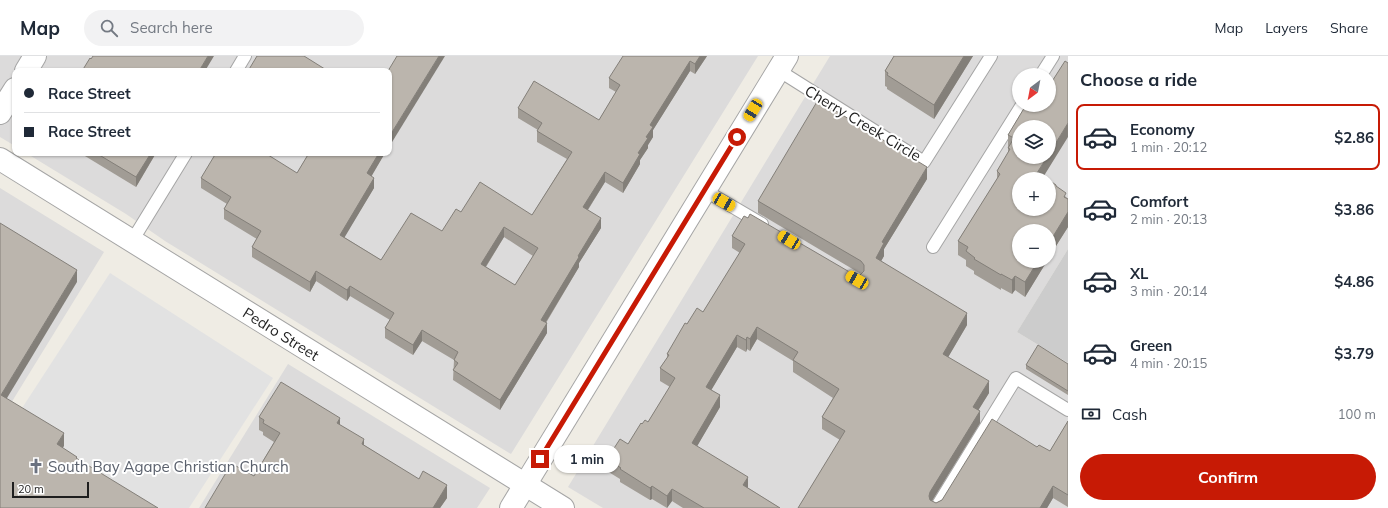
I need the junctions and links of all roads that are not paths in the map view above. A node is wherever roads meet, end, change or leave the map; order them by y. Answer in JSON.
{"nodes":[{"id":1,"x":35,"y":56,"type":"edge"},
{"id":2,"x":245,"y":56,"type":"edge"},
{"id":3,"x":990,"y":56,"type":"edge"},
{"id":4,"x":1053,"y":56,"type":"edge"},
{"id":5,"x":782,"y":63,"type":"edge"},
{"id":6,"x":28,"y":68,"type":"edge"},
{"id":7,"x":238,"y":68,"type":"edge"},
{"id":8,"x":1045,"y":68,"type":"edge"},
{"id":9,"x":12,"y":94,"type":"edge"},
{"id":10,"x":1018,"y":112,"type":"edge"},
{"id":11,"x":0,"y":113,"type":"edge"},
{"id":12,"x":184,"y":156,"type":"edge"},
{"id":13,"x":0,"y":159,"type":"edge"},
{"id":14,"x":704,"y":190,"type":"junction"},
{"id":15,"x":775,"y":232,"type":"edge"},
{"id":16,"x":132,"y":241,"type":"junction"},
{"id":17,"x":933,"y":247,"type":"dead end"},
{"id":18,"x":1068,"y":410,"type":"edge"},
{"id":19,"x":525,"y":485,"type":"junction"},
{"id":20,"x":510,"y":508,"type":"edge"},
{"id":21,"x":563,"y":508,"type":"edge"},
{"id":22,"x":936,"y":508,"type":"edge"}],
"edges":[{"from":1,"to":6,"type":"street"},
{"from":2,"to":7,"type":"lane"},
{"from":3,"to":5,"type":"lane","name":"Cherry Creek Circle"},
{"from":4,"to":8,"type":"lane"},
{"from":5,"to":14,"type":"street"},
{"from":9,"to":11,"type":"street"},
{"from":10,"to":17,"type":"lane"},
{"from":12,"to":16,"type":"lane"},
{"from":13,"to":16,"type":"street","name":"Pedro Street"},
{"from":14,"to":15,"type":"lane"},
{"from":14,"to":19,"type":"street"},
{"from":16,"to":19,"type":"street","name":"Pedro Street"},
{"from":18,"to":22,"type":"lane"},
{"from":19,"to":20,"type":"street"},
{"from":19,"to":21,"type":"street","name":"Pedro Street"}]}
